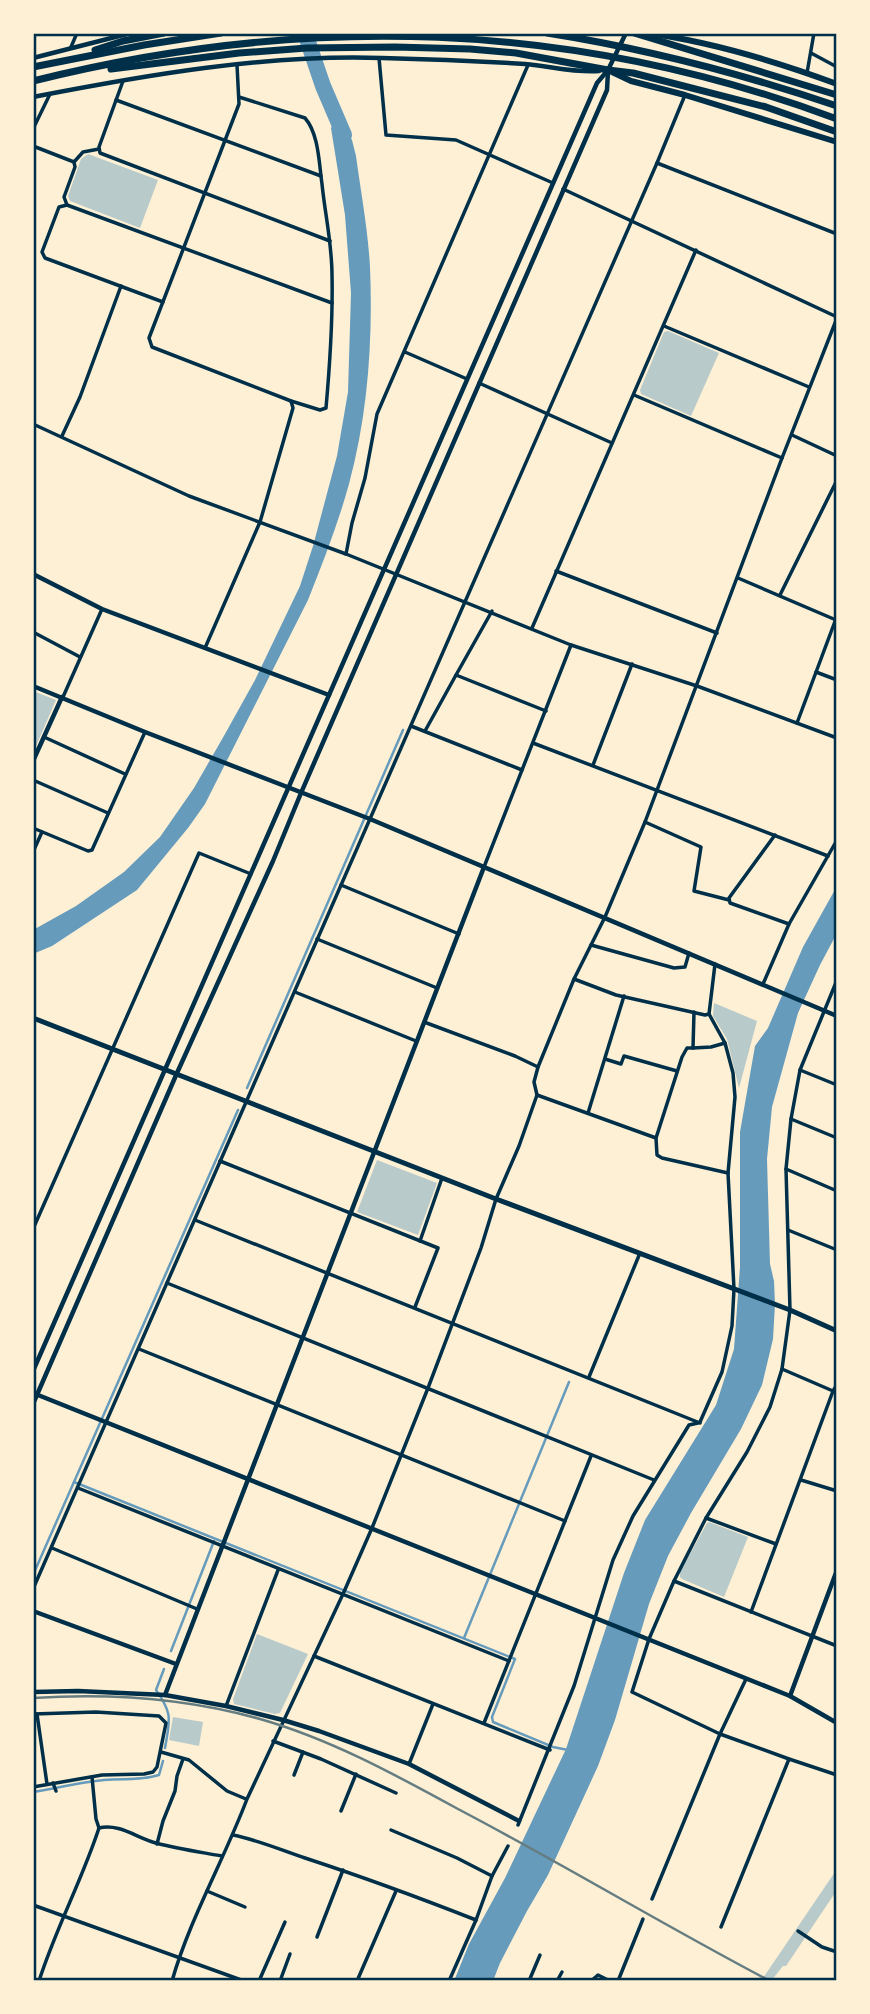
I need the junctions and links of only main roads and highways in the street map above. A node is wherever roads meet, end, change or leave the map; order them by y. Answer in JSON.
{"nodes":[{"id":1,"x":164,"y":33,"type":"edge"},
{"id":2,"x":221,"y":33,"type":"edge"},
{"id":3,"x":547,"y":33,"type":"edge"},
{"id":4,"x":634,"y":33,"type":"edge"},
{"id":5,"x":646,"y":33,"type":"edge"},
{"id":6,"x":65,"y":61,"type":"junction"},
{"id":7,"x":33,"y":67,"type":"edge"},
{"id":8,"x":608,"y":70,"type":"junction"},
{"id":9,"x":67,"y":73,"type":"junction"},
{"id":10,"x":33,"y":81,"type":"edge"},
{"id":11,"x":837,"y":84,"type":"edge"},
{"id":12,"x":836,"y":95,"type":"edge"},
{"id":13,"x":837,"y":106,"type":"edge"},
{"id":14,"x":837,"y":119,"type":"edge"},
{"id":15,"x":837,"y":132,"type":"edge"},
{"id":16,"x":837,"y":142,"type":"edge"},
{"id":17,"x":33,"y":1018,"type":"edge"},
{"id":18,"x":837,"y":1331,"type":"edge"}],
"edges":[{"from":1,"to":6,"type":"highway"},
{"from":2,"to":6,"type":"highway"},
{"from":3,"to":13,"type":"highway"},
{"from":4,"to":12,"type":"highway"},
{"from":5,"to":11,"type":"highway"},
{"from":6,"to":7,"type":"highway"},
{"from":8,"to":9,"type":"highway"},
{"from":8,"to":15,"type":"highway"},
{"from":8,"to":16,"type":"highway"},
{"from":9,"to":10,"type":"highway"},
{"from":9,"to":14,"type":"highway"},
{"from":17,"to":18,"type":"main road"}]}
